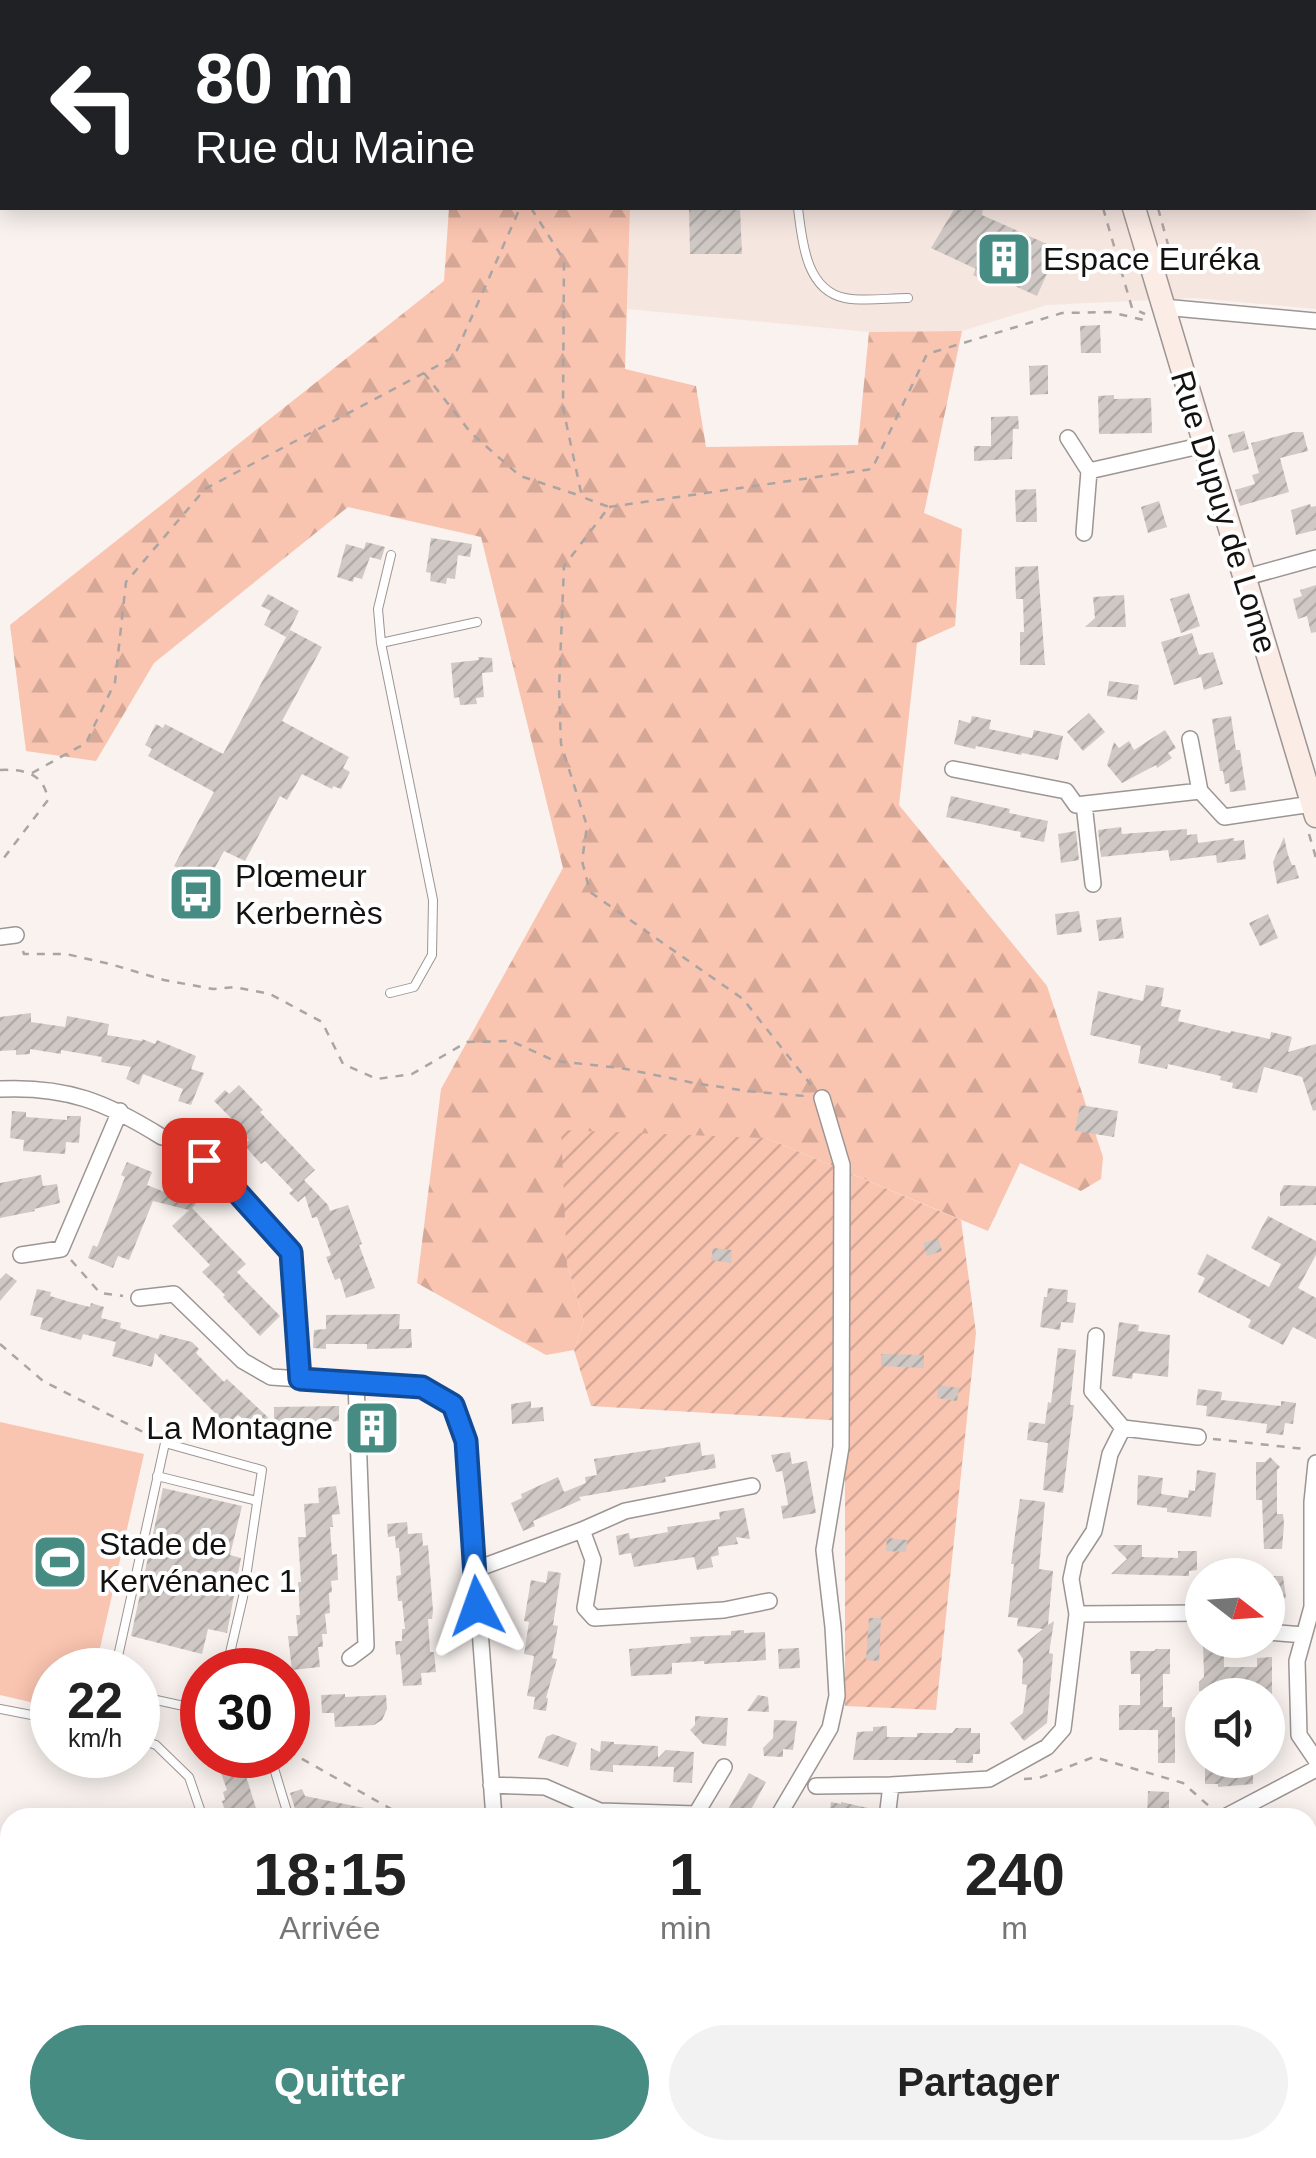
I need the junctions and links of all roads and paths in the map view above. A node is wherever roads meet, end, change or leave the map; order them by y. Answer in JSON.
{"nodes":[{"id":1,"x":519,"y":210,"type":"edge"},
{"id":2,"x":532,"y":210,"type":"edge"},
{"id":3,"x":798,"y":210,"type":"edge"},
{"id":4,"x":1104,"y":210,"type":"edge"},
{"id":5,"x":1134,"y":210,"type":"edge"},
{"id":6,"x":908,"y":298,"type":"dead end"},
{"id":7,"x":1160,"y":317,"type":"junction"},
{"id":8,"x":1316,"y":322,"type":"edge"},
{"id":9,"x":424,"y":373,"type":"junction"},
{"id":10,"x":1068,"y":438,"type":"dead end"},
{"id":11,"x":1204,"y":445,"type":"junction"},
{"id":12,"x":1089,"y":471,"type":"junction"},
{"id":13,"x":582,"y":497,"type":"junction"},
{"id":14,"x":608,"y":507,"type":"junction"},
{"id":15,"x":1084,"y":533,"type":"dead end"},
{"id":16,"x":391,"y":555,"type":"dead end"},
{"id":17,"x":1316,"y":558,"type":"edge"},
{"id":18,"x":1243,"y":578,"type":"junction"},
{"id":19,"x":476,"y":622,"type":"dead end"},
{"id":20,"x":381,"y":642,"type":"junction"},
{"id":21,"x":1190,"y":739,"type":"dead end"},
{"id":22,"x":953,"y":769,"type":"dead end"},
{"id":23,"x":0,"y":770,"type":"edge"},
{"id":24,"x":32,"y":774,"type":"junction"},
{"id":25,"x":1200,"y":792,"type":"junction"},
{"id":26,"x":1084,"y":804,"type":"junction"},
{"id":27,"x":1314,"y":810,"type":"edge"},
{"id":28,"x":0,"y":862,"type":"edge"},
{"id":29,"x":1093,"y":884,"type":"dead end"},
{"id":30,"x":8,"y":936,"type":"edge"},
{"id":31,"x":390,"y":993,"type":"dead end"},
{"id":32,"x":0,"y":1089,"type":"edge"},
{"id":33,"x":822,"y":1098,"type":"junction"},
{"id":34,"x":120,"y":1111,"type":"junction"},
{"id":35,"x":162,"y":1136,"type":"joint"},
{"id":36,"x":204,"y":1160,"type":"joint"},
{"id":37,"x":61,"y":1249,"type":"junction"},
{"id":38,"x":21,"y":1254,"type":"dead end"},
{"id":39,"x":139,"y":1298,"type":"joint"},
{"id":40,"x":1096,"y":1336,"type":"dead end"},
{"id":41,"x":0,"y":1344,"type":"edge"},
{"id":42,"x":300,"y":1379,"type":"junction"},
{"id":43,"x":356,"y":1382,"type":"junction"},
{"id":44,"x":1123,"y":1428,"type":"junction"},
{"id":45,"x":1198,"y":1437,"type":"joint"},
{"id":46,"x":165,"y":1443,"type":"junction"},
{"id":47,"x":1316,"y":1451,"type":"edge"},
{"id":48,"x":1316,"y":1462,"type":"edge"},
{"id":49,"x":157,"y":1476,"type":"junction"},
{"id":50,"x":752,"y":1486,"type":"dead end"},
{"id":51,"x":258,"y":1501,"type":"junction"},
{"id":52,"x":582,"y":1530,"type":"junction"},
{"id":53,"x":474,"y":1570,"type":"junction"},
{"id":54,"x":769,"y":1601,"type":"dead end"},
{"id":55,"x":1185,"y":1613,"type":"edge"},
{"id":56,"x":1077,"y":1614,"type":"junction"},
{"id":57,"x":1285,"y":1633,"type":"edge"},
{"id":58,"x":1304,"y":1635,"type":"junction"},
{"id":59,"x":121,"y":1648,"type":"edge"},
{"id":60,"x":231,"y":1648,"type":"edge"},
{"id":61,"x":350,"y":1658,"type":"dead end"},
{"id":62,"x":0,"y":1709,"type":"edge"},
{"id":63,"x":30,"y":1714,"type":"edge"},
{"id":64,"x":160,"y":1749,"type":"edge"},
{"id":65,"x":1316,"y":1760,"type":"edge"},
{"id":66,"x":310,"y":1763,"type":"edge"},
{"id":67,"x":724,"y":1768,"type":"dead end"},
{"id":68,"x":1316,"y":1769,"type":"edge"},
{"id":69,"x":277,"y":1778,"type":"edge"},
{"id":70,"x":1024,"y":1779,"type":"dead end"},
{"id":71,"x":492,"y":1785,"type":"junction"},
{"id":72,"x":891,"y":1785,"type":"junction"},
{"id":73,"x":816,"y":1786,"type":"dead end"},
{"id":74,"x":1208,"y":1806,"type":"dead end"},
{"id":75,"x":200,"y":1808,"type":"edge"},
{"id":76,"x":285,"y":1808,"type":"edge"},
{"id":77,"x":389,"y":1808,"type":"edge"},
{"id":78,"x":493,"y":1808,"type":"edge"},
{"id":79,"x":593,"y":1808,"type":"edge"},
{"id":80,"x":700,"y":1808,"type":"edge"},
{"id":81,"x":783,"y":1808,"type":"edge"},
{"id":82,"x":888,"y":1808,"type":"edge"},
{"id":83,"x":1243,"y":1808,"type":"edge"}],
"edges":[{"from":1,"to":9,"type":"path"},
{"from":2,"to":13,"type":"path"},
{"from":3,"to":6,"type":"lane"},
{"from":4,"to":7,"type":"path"},
{"from":5,"to":7,"type":"street","name":"Rue Dupuy de Lome"},
{"from":7,"to":8,"type":"street"},
{"from":7,"to":11,"type":"street","name":"Rue Dupuy de Lome"},
{"from":7,"to":14,"type":"path"},
{"from":9,"to":13,"type":"path"},
{"from":9,"to":24,"type":"path"},
{"from":10,"to":12,"type":"street"},
{"from":11,"to":12,"type":"street"},
{"from":11,"to":18,"type":"street","name":"Rue Dupuy de Lome"},
{"from":12,"to":15,"type":"street"},
{"from":13,"to":14,"type":"path"},
{"from":14,"to":33,"type":"path"},
{"from":16,"to":20,"type":"lane"},
{"from":17,"to":18,"type":"street"},
{"from":18,"to":27,"type":"street","name":"Rue Dupuy de Lome"},
{"from":19,"to":20,"type":"lane"},
{"from":20,"to":31,"type":"lane"},
{"from":21,"to":25,"type":"street"},
{"from":22,"to":26,"type":"street"},
{"from":23,"to":24,"type":"path"},
{"from":24,"to":28,"type":"path"},
{"from":25,"to":26,"type":"street"},
{"from":25,"to":27,"type":"street"},
{"from":26,"to":29,"type":"street"},
{"from":30,"to":33,"type":"path"},
{"from":32,"to":34,"type":"street"},
{"from":33,"to":81,"type":"street"},
{"from":34,"to":35,"type":"street"},
{"from":34,"to":37,"type":"street"},
{"from":35,"to":36,"type":"path"},
{"from":36,"to":42,"type":"street"},
{"from":37,"to":38,"type":"street"},
{"from":37,"to":39,"type":"path"},
{"from":39,"to":42,"type":"street"},
{"from":40,"to":44,"type":"street"},
{"from":41,"to":46,"type":"path"},
{"from":42,"to":43,"type":"street"},
{"from":43,"to":53,"type":"street"},
{"from":43,"to":61,"type":"street"},
{"from":44,"to":45,"type":"street"},
{"from":44,"to":56,"type":"street"},
{"from":45,"to":47,"type":"path"},
{"from":46,"to":49,"type":"lane"},
{"from":46,"to":51,"type":"lane"},
{"from":48,"to":58,"type":"street"},
{"from":49,"to":51,"type":"lane"},
{"from":49,"to":59,"type":"lane"},
{"from":50,"to":52,"type":"street"},
{"from":51,"to":60,"type":"lane"},
{"from":52,"to":53,"type":"street"},
{"from":52,"to":54,"type":"street"},
{"from":53,"to":71,"type":"street"},
{"from":55,"to":56,"type":"street"},
{"from":56,"to":72,"type":"street"},
{"from":57,"to":58,"type":"street"},
{"from":58,"to":65,"type":"street"},
{"from":62,"to":63,"type":"lane"},
{"from":64,"to":75,"type":"lane"},
{"from":66,"to":77,"type":"path"},
{"from":67,"to":80,"type":"street"},
{"from":68,"to":83,"type":"street"},
{"from":69,"to":76,"type":"lane"},
{"from":70,"to":74,"type":"path"},
{"from":71,"to":78,"type":"street"},
{"from":71,"to":79,"type":"street"},
{"from":72,"to":73,"type":"street"},
{"from":72,"to":82,"type":"street"}]}
